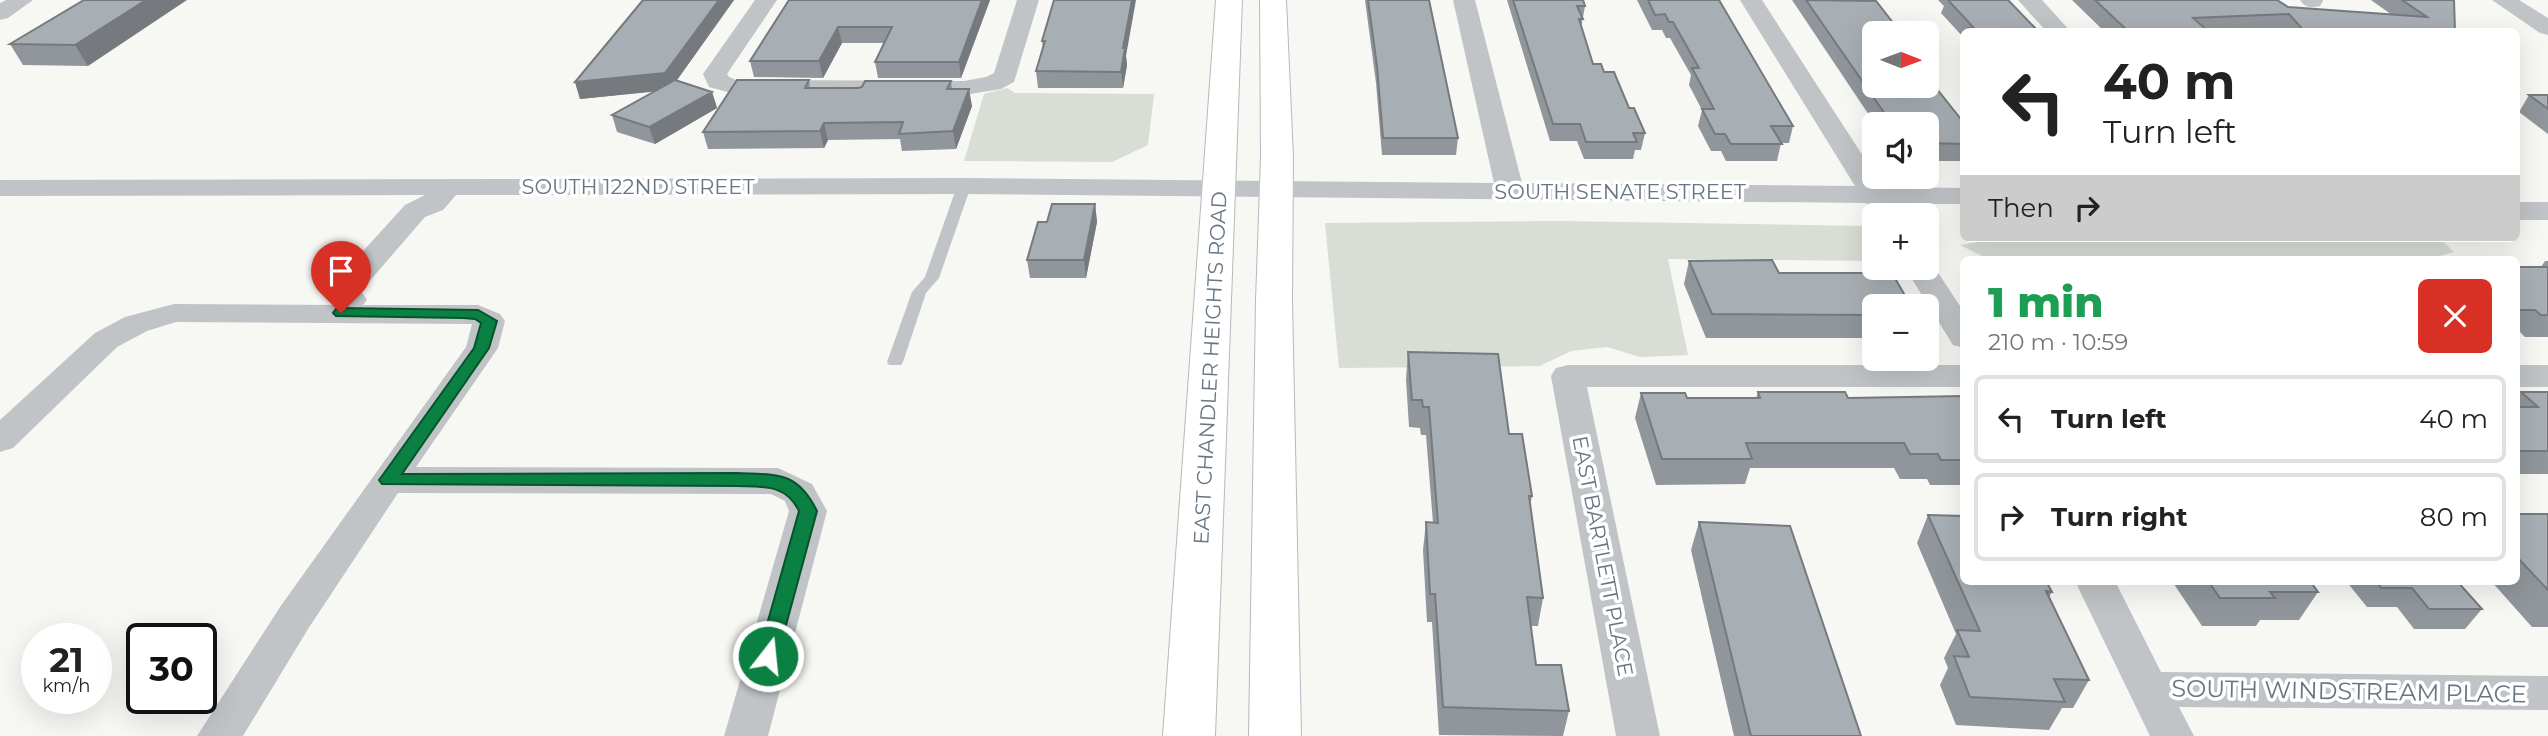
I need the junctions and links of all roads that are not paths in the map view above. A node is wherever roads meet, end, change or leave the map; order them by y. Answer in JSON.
{"nodes":[{"id":1,"x":766,"y":0,"type":"edge"},
{"id":2,"x":1028,"y":0,"type":"edge"},
{"id":3,"x":1230,"y":0,"type":"edge"},
{"id":4,"x":1273,"y":0,"type":"edge"},
{"id":5,"x":1464,"y":0,"type":"edge"},
{"id":6,"x":1751,"y":0,"type":"edge"},
{"id":7,"x":2029,"y":0,"type":"edge"},
{"id":8,"x":2503,"y":0,"type":"edge"},
{"id":9,"x":2056,"y":28,"type":"edge"},
{"id":10,"x":2548,"y":28,"type":"edge"},
{"id":11,"x":964,"y":186,"type":"junction"},
{"id":12,"x":0,"y":188,"type":"edge"},
{"id":13,"x":1220,"y":190,"type":"junction"},
{"id":14,"x":1510,"y":190,"type":"junction"},
{"id":15,"x":1276,"y":191,"type":"junction"},
{"id":16,"x":441,"y":195,"type":"junction"},
{"id":17,"x":1960,"y":196,"type":"edge"},
{"id":18,"x":1862,"y":203,"type":"edge"},
{"id":19,"x":1880,"y":203,"type":"edge"},
{"id":20,"x":1891,"y":203,"type":"edge"},
{"id":21,"x":1928,"y":280,"type":"edge"},
{"id":22,"x":346,"y":306,"type":"junction"},
{"id":23,"x":1960,"y":332,"type":"edge"},
{"id":24,"x":895,"y":362,"type":"dead end"},
{"id":25,"x":1960,"y":376,"type":"edge"},
{"id":26,"x":2520,"y":376,"type":"edge"},
{"id":27,"x":2548,"y":376,"type":"edge"},
{"id":28,"x":0,"y":440,"type":"edge"},
{"id":29,"x":388,"y":480,"type":"junction"},
{"id":30,"x":2097,"y":585,"type":"edge"},
{"id":31,"x":2149,"y":689,"type":"junction"},
{"id":32,"x":2548,"y":693,"type":"edge"},
{"id":33,"x":219,"y":736,"type":"edge"},
{"id":34,"x":746,"y":736,"type":"edge"},
{"id":35,"x":1189,"y":736,"type":"edge"},
{"id":36,"x":1275,"y":736,"type":"edge"},
{"id":37,"x":1638,"y":736,"type":"edge"},
{"id":38,"x":2172,"y":736,"type":"edge"}],
"edges":[{"from":1,"to":2,"type":"street"},
{"from":3,"to":13,"type":"main road","name":"EAST CHANDLER HEIGHTS ROAD"},
{"from":4,"to":15,"type":"main road"},
{"from":5,"to":14,"type":"street"},
{"from":6,"to":19,"type":"street"},
{"from":7,"to":9,"type":"street"},
{"from":8,"to":10,"type":"street"},
{"from":11,"to":13,"type":"street","name":"SOUTH 122ND STREET"},
{"from":11,"to":16,"type":"street","name":"SOUTH 122ND STREET"},
{"from":11,"to":24,"type":"lane"},
{"from":12,"to":16,"type":"street","name":"SOUTH 122ND STREET"},
{"from":13,"to":15,"type":"street","name":"SOUTH 122ND STREET"},
{"from":13,"to":35,"type":"main road","name":"EAST CHANDLER HEIGHTS ROAD"},
{"from":14,"to":15,"type":"street","name":"SOUTH SENATE STREET"},
{"from":14,"to":18,"type":"street","name":"SOUTH SENATE STREET"},
{"from":15,"to":36,"type":"main road"},
{"from":16,"to":22,"type":"street"},
{"from":17,"to":20,"type":"street","name":"SOUTH SENATE STREET"},
{"from":21,"to":23,"type":"street"},
{"from":22,"to":28,"type":"street"},
{"from":22,"to":29,"type":"street"},
{"from":25,"to":37,"type":"street","name":"EAST BARTLETT PLACE"},
{"from":26,"to":27,"type":"street"},
{"from":29,"to":33,"type":"street"},
{"from":29,"to":34,"type":"street"},
{"from":30,"to":31,"type":"street"},
{"from":31,"to":32,"type":"street","name":"SOUTH WINDSTREAM PLACE"},
{"from":31,"to":38,"type":"street"}]}
